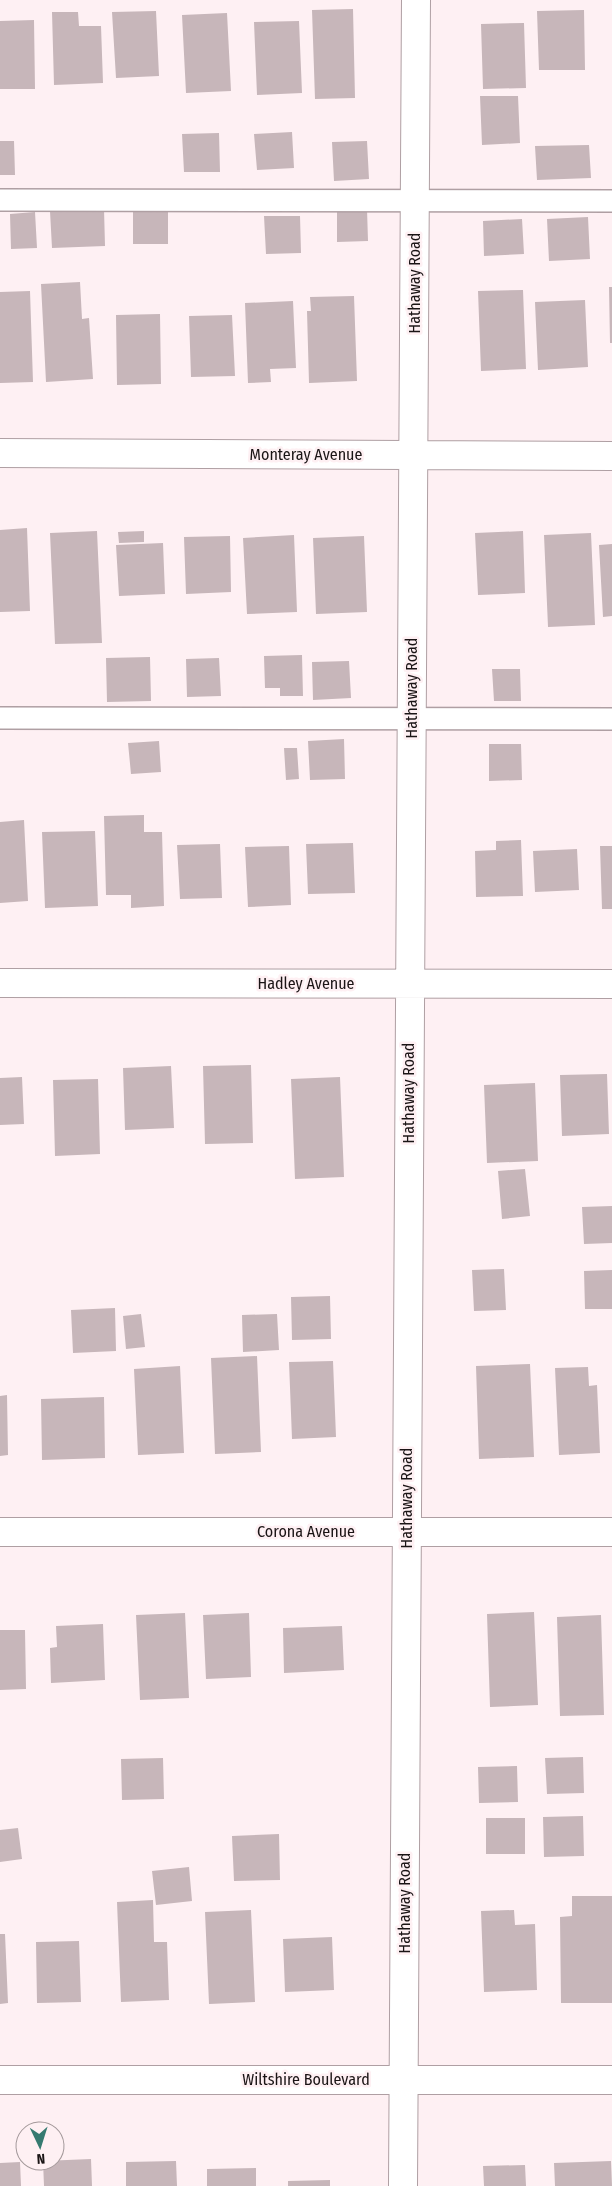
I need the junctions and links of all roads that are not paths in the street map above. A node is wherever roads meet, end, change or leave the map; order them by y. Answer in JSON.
{"nodes":[{"id":1,"x":416,"y":0,"type":"edge"},
{"id":2,"x":0,"y":200,"type":"edge"},
{"id":3,"x":414,"y":201,"type":"junction"},
{"id":4,"x":612,"y":201,"type":"edge"},
{"id":5,"x":0,"y":453,"type":"edge"},
{"id":6,"x":413,"y":454,"type":"junction"},
{"id":7,"x":612,"y":456,"type":"edge"},
{"id":8,"x":0,"y":718,"type":"edge"},
{"id":9,"x":411,"y":719,"type":"junction"},
{"id":10,"x":612,"y":719,"type":"edge"},
{"id":11,"x":0,"y":983,"type":"edge"},
{"id":12,"x":408,"y":983,"type":"junction"},
{"id":13,"x":612,"y":984,"type":"edge"},
{"id":14,"x":406,"y":1531,"type":"junction"},
{"id":15,"x":0,"y":1532,"type":"edge"},
{"id":16,"x":612,"y":1532,"type":"edge"},
{"id":17,"x":404,"y":2079,"type":"junction"},
{"id":18,"x":0,"y":2080,"type":"edge"},
{"id":19,"x":612,"y":2080,"type":"edge"},
{"id":20,"x":403,"y":2186,"type":"edge"}],
"edges":[{"from":1,"to":3,"type":"street","name":"Hathaway Road"},
{"from":2,"to":3,"type":"lane"},
{"from":3,"to":4,"type":"lane"},
{"from":3,"to":6,"type":"street","name":"Hathaway Road"},
{"from":5,"to":6,"type":"street","name":"Monteray Avenue"},
{"from":6,"to":7,"type":"street","name":"Monteray Avenue"},
{"from":6,"to":9,"type":"street","name":"Hathaway Road"},
{"from":8,"to":9,"type":"lane"},
{"from":9,"to":10,"type":"lane"},
{"from":9,"to":12,"type":"street","name":"Hathaway Road"},
{"from":11,"to":12,"type":"street","name":"Hadley Avenue"},
{"from":12,"to":13,"type":"street","name":"Hadley Avenue"},
{"from":12,"to":14,"type":"street","name":"Hathaway Road"},
{"from":14,"to":15,"type":"street","name":"Corona Avenue"},
{"from":14,"to":16,"type":"street","name":"Corona Avenue"},
{"from":14,"to":17,"type":"street","name":"Hathaway Road"},
{"from":17,"to":18,"type":"street","name":"Wiltshire Boulevard"},
{"from":17,"to":19,"type":"street","name":"Wiltshire Boulevard"},
{"from":17,"to":20,"type":"street","name":"Hathaway Road"}]}
